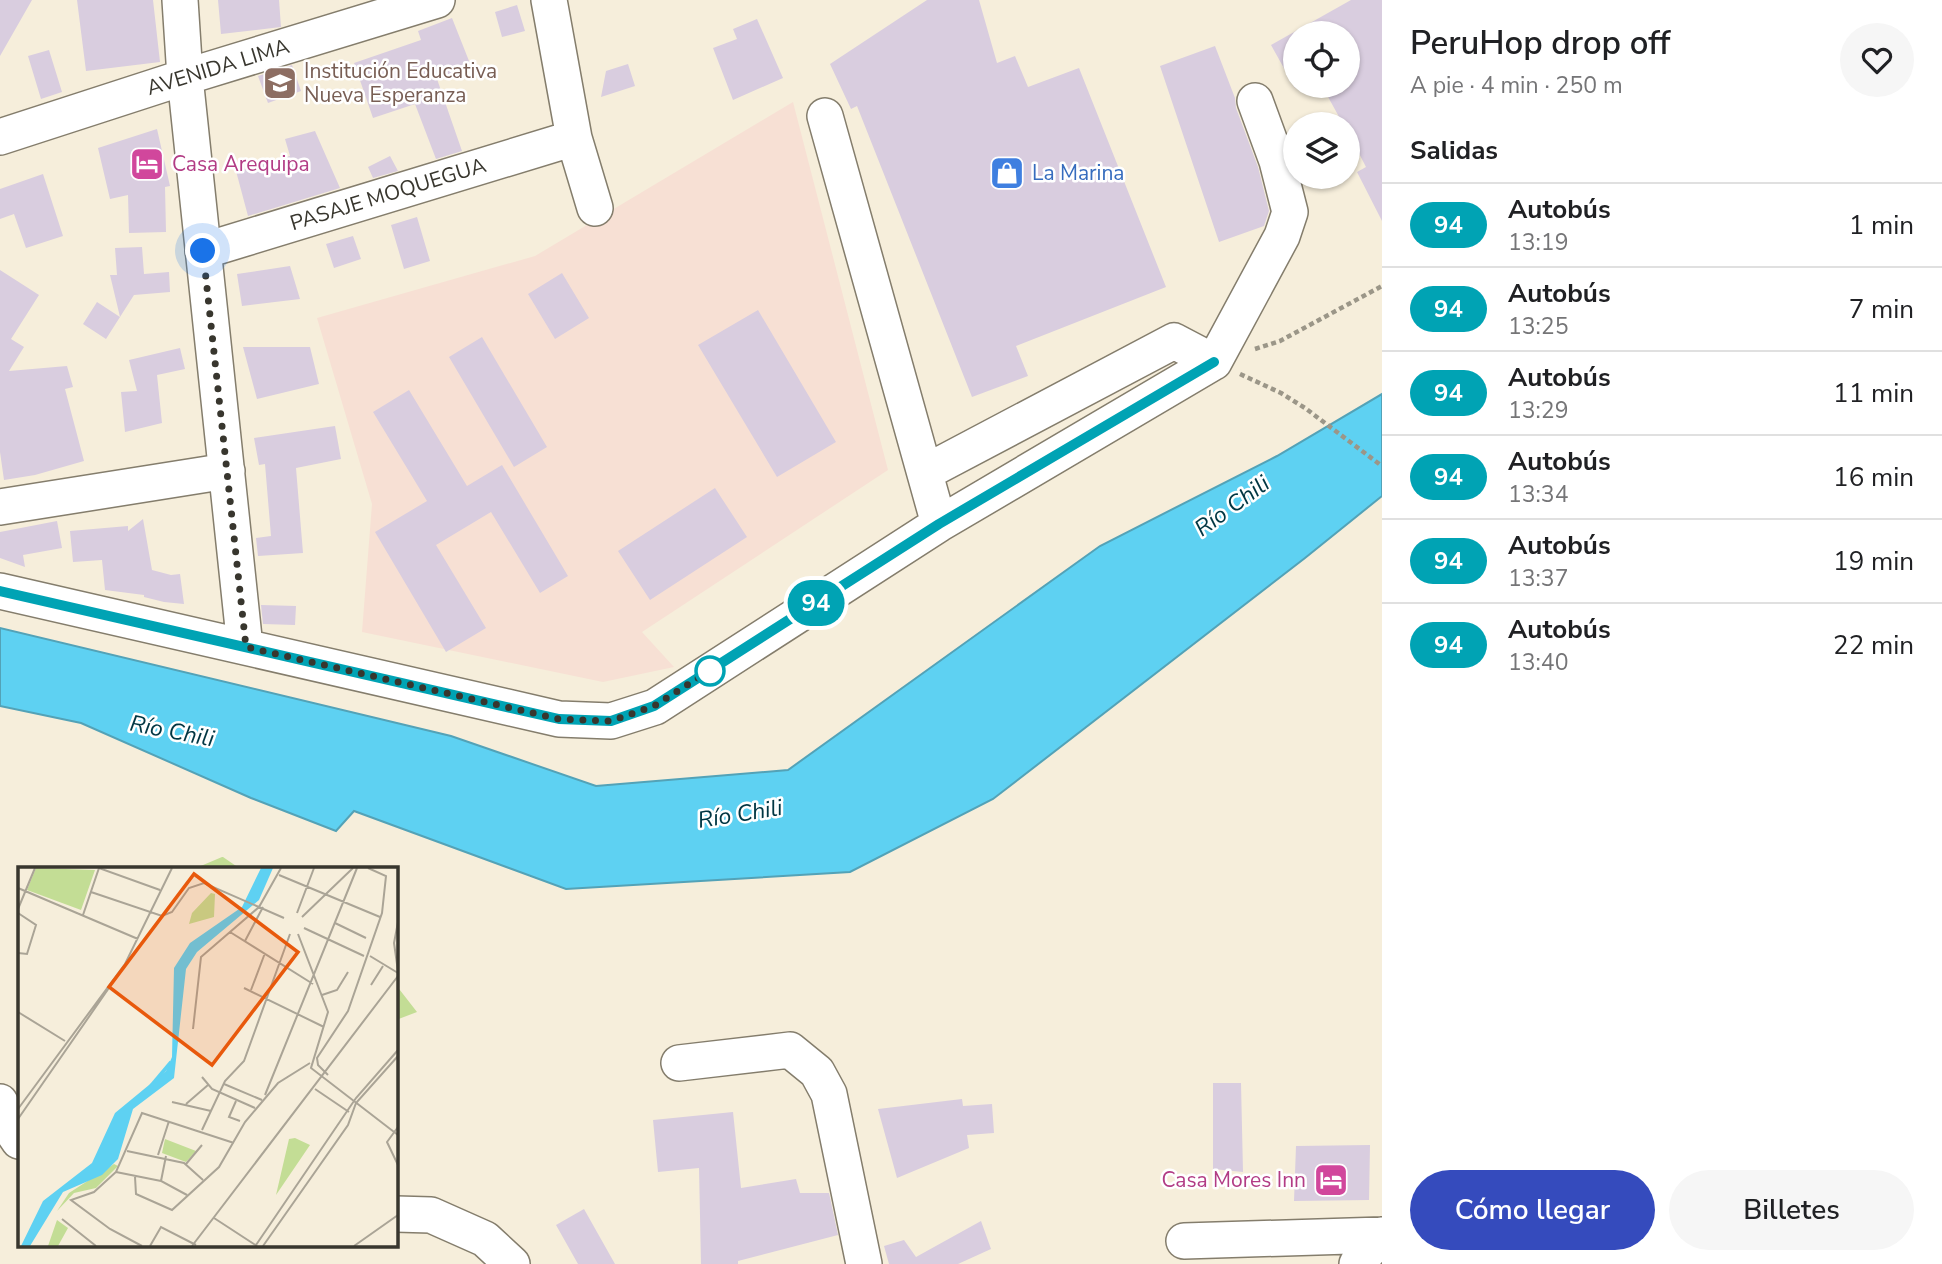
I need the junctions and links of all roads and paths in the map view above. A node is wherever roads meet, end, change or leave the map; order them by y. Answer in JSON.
{"nodes":[{"id":1,"x":180,"y":0,"type":"edge"},
{"id":2,"x":437,"y":0,"type":"edge"},
{"id":3,"x":549,"y":0,"type":"edge"},
{"id":4,"x":185,"y":77,"type":"junction"},
{"id":5,"x":1255,"y":101,"type":"dead end"},
{"id":6,"x":825,"y":116,"type":"dead end"},
{"id":7,"x":0,"y":137,"type":"edge"},
{"id":8,"x":573,"y":138,"type":"junction"},
{"id":9,"x":595,"y":208,"type":"dead end"},
{"id":10,"x":203,"y":251,"type":"junction"},
{"id":11,"x":1382,"y":286,"type":"edge"},
{"id":12,"x":1214,"y":362,"type":"junction"},
{"id":13,"x":1250,"y":379,"type":"dead end"},
{"id":14,"x":1382,"y":466,"type":"edge"},
{"id":15,"x":227,"y":471,"type":"junction"},
{"id":16,"x":926,"y":472,"type":"junction"},
{"id":17,"x":0,"y":507,"type":"edge"},
{"id":18,"x":939,"y":524,"type":"junction"},
{"id":19,"x":0,"y":591,"type":"edge"},
{"id":20,"x":246,"y":647,"type":"junction"},
{"id":21,"x":679,"y":1063,"type":"dead end"},
{"id":22,"x":0,"y":1102,"type":"edge"},
{"id":23,"x":18,"y":1140,"type":"edge"},
{"id":24,"x":397,"y":1214,"type":"edge"},
{"id":25,"x":1382,"y":1235,"type":"edge"},
{"id":26,"x":1184,"y":1241,"type":"dead end"},
{"id":27,"x":512,"y":1264,"type":"edge"},
{"id":28,"x":864,"y":1264,"type":"edge"},
{"id":29,"x":1357,"y":1264,"type":"edge"}],
"edges":[{"from":1,"to":4,"type":"street"},
{"from":2,"to":4,"type":"street","name":"AVENIDA LIMA"},
{"from":3,"to":8,"type":"street"},
{"from":4,"to":7,"type":"street","name":"AVENIDA LIMA"},
{"from":4,"to":10,"type":"street"},
{"from":5,"to":12,"type":"street"},
{"from":6,"to":16,"type":"street"},
{"from":8,"to":9,"type":"street"},
{"from":8,"to":10,"type":"street","name":"PASAJE MOQUEGUA"},
{"from":10,"to":15,"type":"street"},
{"from":11,"to":12,"type":"path"},
{"from":12,"to":16,"type":"street"},
{"from":12,"to":18,"type":"street"},
{"from":13,"to":14,"type":"path"},
{"from":15,"to":17,"type":"street"},
{"from":15,"to":20,"type":"street"},
{"from":16,"to":18,"type":"street"},
{"from":18,"to":20,"type":"street"},
{"from":19,"to":20,"type":"street"},
{"from":21,"to":28,"type":"street"},
{"from":22,"to":23,"type":"street"},
{"from":24,"to":27,"type":"street"},
{"from":25,"to":26,"type":"street"},
{"from":25,"to":29,"type":"street"}]}
